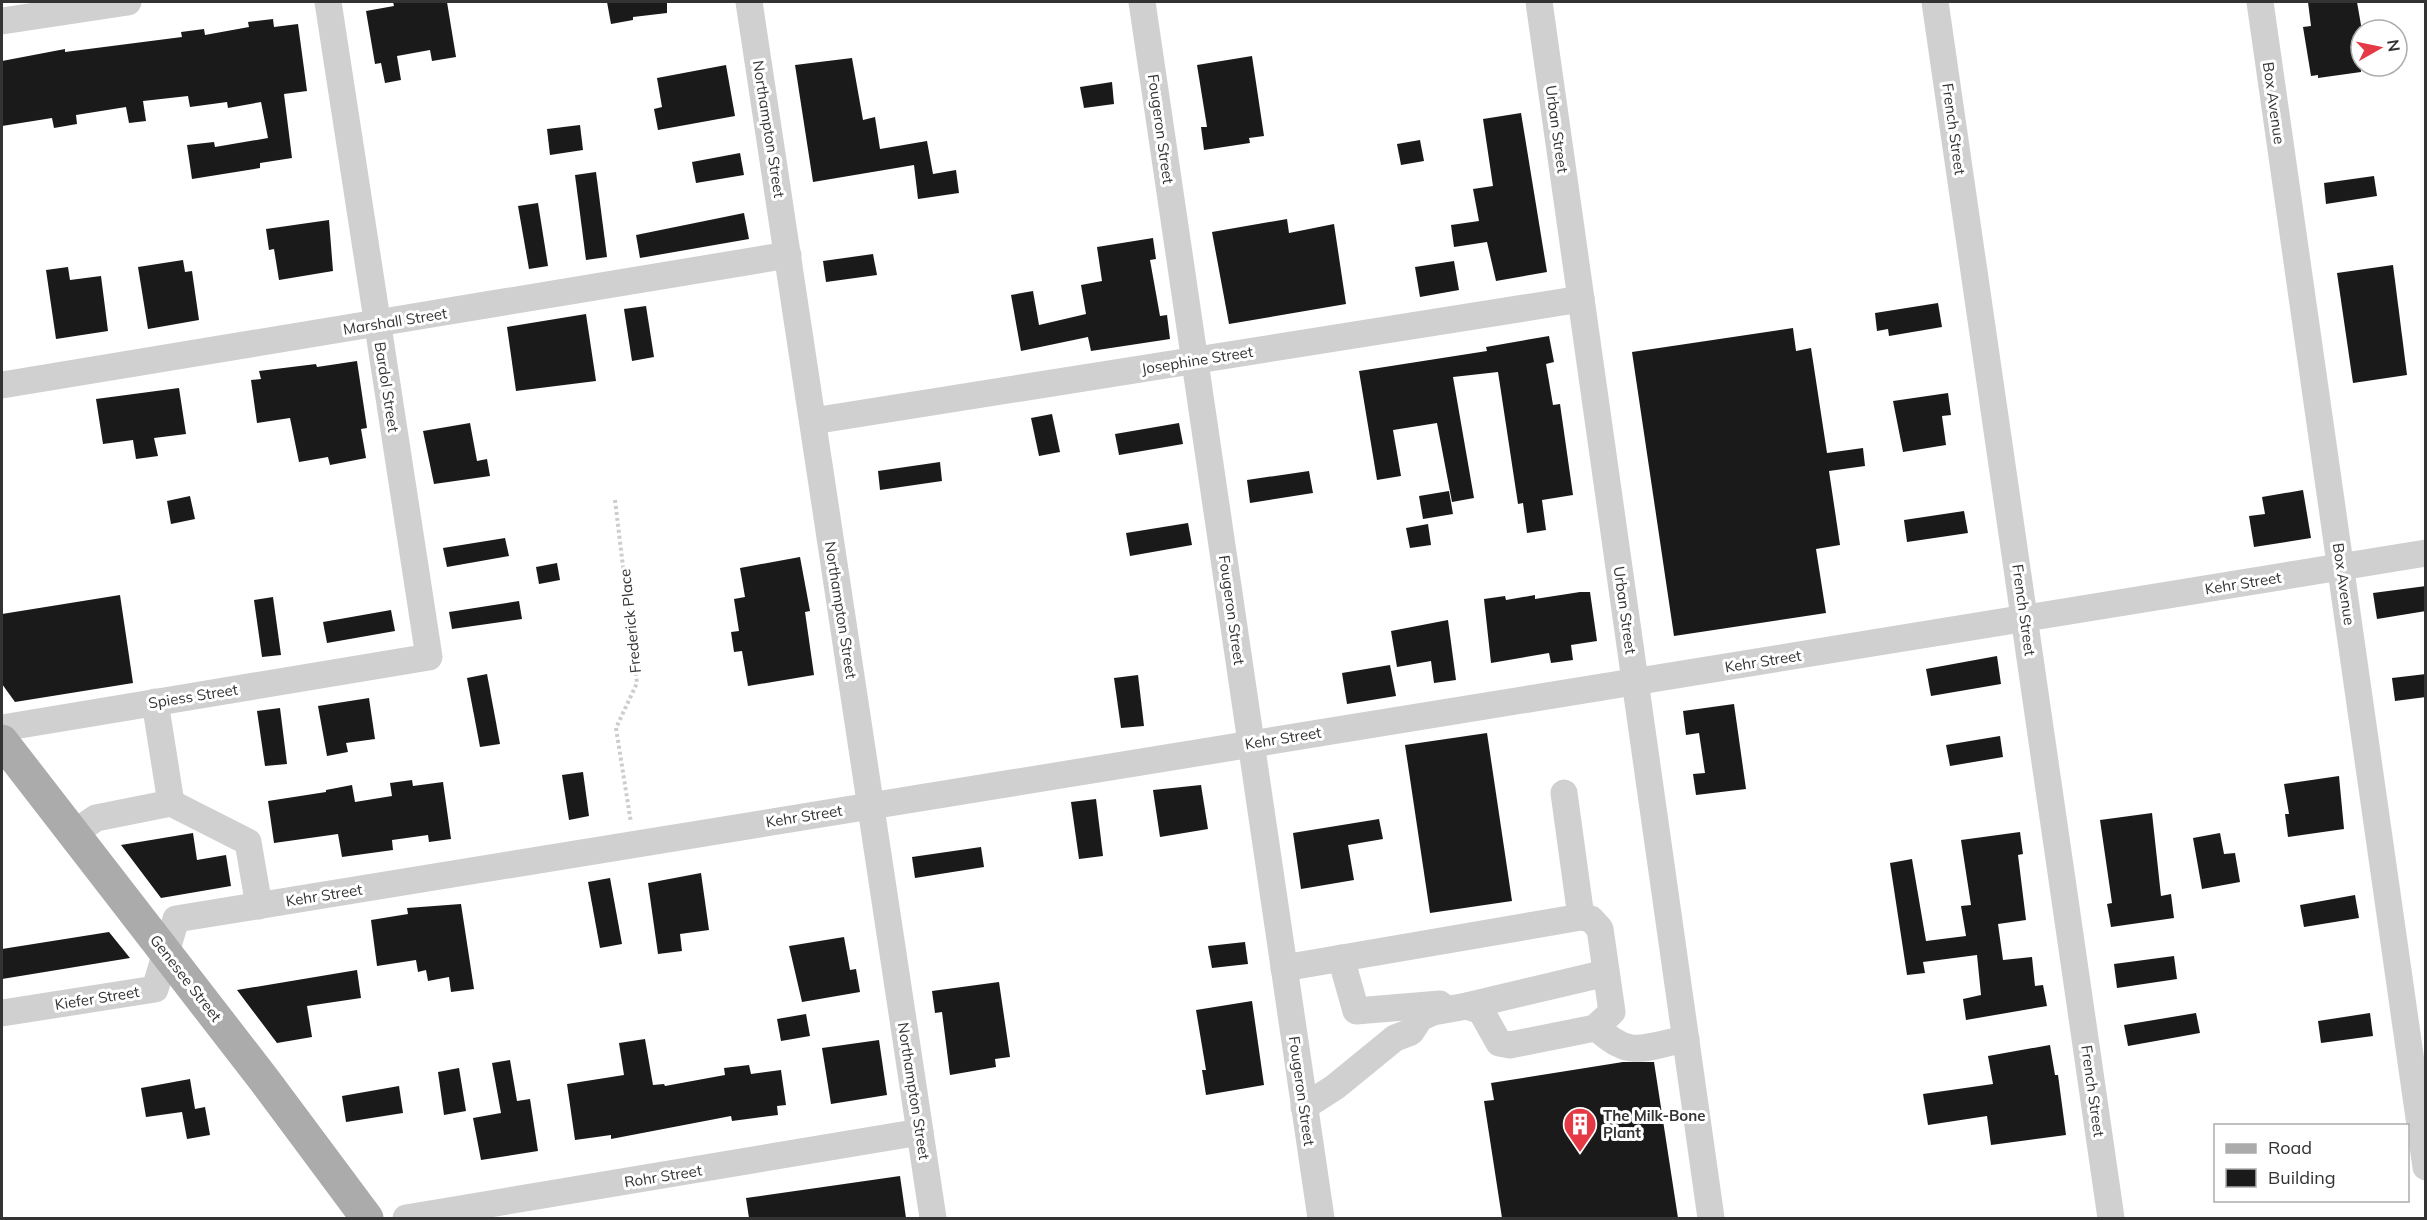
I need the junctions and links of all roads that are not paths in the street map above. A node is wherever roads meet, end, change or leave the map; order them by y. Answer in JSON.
{"nodes":[{"id":1,"x":128,"y":2,"type":"edge"},
{"id":2,"x":328,"y":2,"type":"edge"},
{"id":3,"x":749,"y":2,"type":"edge"},
{"id":4,"x":1142,"y":2,"type":"edge"},
{"id":5,"x":1539,"y":2,"type":"edge"},
{"id":6,"x":1935,"y":2,"type":"edge"},
{"id":7,"x":2260,"y":2,"type":"edge"},
{"id":8,"x":2,"y":21,"type":"edge"},
{"id":9,"x":788,"y":255,"type":"junction"},
{"id":10,"x":1581,"y":299,"type":"junction"},
{"id":11,"x":377,"y":323,"type":"junction"},
{"id":12,"x":1195,"y":361,"type":"junction"},
{"id":13,"x":2,"y":385,"type":"edge"},
{"id":14,"x":813,"y":421,"type":"junction"},
{"id":15,"x":2426,"y":553,"type":"edge"},
{"id":16,"x":2341,"y":567,"type":"junction"},
{"id":17,"x":2025,"y":619,"type":"junction"},
{"id":18,"x":385,"y":664,"type":"joint"},
{"id":19,"x":1635,"y":682,"type":"junction"},
{"id":20,"x":155,"y":702,"type":"junction"},
{"id":21,"x":2,"y":728,"type":"edge"},
{"id":22,"x":2,"y":741,"type":"edge"},
{"id":23,"x":1251,"y":743,"type":"junction"},
{"id":24,"x":1564,"y":793,"type":"dead end"},
{"id":25,"x":171,"y":803,"type":"junction"},
{"id":26,"x":870,"y":806,"type":"junction"},
{"id":27,"x":74,"y":832,"type":"junction"},
{"id":28,"x":259,"y":906,"type":"junction"},
{"id":29,"x":1581,"y":917,"type":"junction"},
{"id":30,"x":166,"y":952,"type":"junction"},
{"id":31,"x":1341,"y":958,"type":"junction"},
{"id":32,"x":1284,"y":968,"type":"junction"},
{"id":33,"x":1606,"y":973,"type":"junction"},
{"id":34,"x":1459,"y":1008,"type":"junction"},
{"id":35,"x":2,"y":1013,"type":"edge"},
{"id":36,"x":1596,"y":1027,"type":"junction"},
{"id":37,"x":1686,"y":1039,"type":"junction"},
{"id":38,"x":1304,"y":1107,"type":"junction"},
{"id":39,"x":920,"y":1132,"type":"junction"},
{"id":40,"x":2426,"y":1167,"type":"edge"},
{"id":41,"x":367,"y":1218,"type":"edge"},
{"id":42,"x":406,"y":1218,"type":"edge"},
{"id":43,"x":933,"y":1218,"type":"edge"},
{"id":44,"x":1321,"y":1218,"type":"edge"},
{"id":45,"x":1711,"y":1218,"type":"edge"},
{"id":46,"x":2111,"y":1218,"type":"edge"}],
"edges":[{"from":1,"to":8,"type":"street"},
{"from":2,"to":11,"type":"street","name":"Bardol Street"},
{"from":3,"to":9,"type":"street","name":"Northampton Street"},
{"from":4,"to":12,"type":"street","name":"Fougeron Street"},
{"from":5,"to":10,"type":"street","name":"Urban Street"},
{"from":6,"to":17,"type":"street","name":"French Street"},
{"from":7,"to":16,"type":"street","name":"Box Avenue"},
{"from":9,"to":11,"type":"street","name":"Marshall Street"},
{"from":9,"to":14,"type":"street","name":"Northampton Street"},
{"from":10,"to":12,"type":"street","name":"Josephine Street"},
{"from":10,"to":19,"type":"street","name":"Urban Street"},
{"from":11,"to":13,"type":"street","name":"Marshall Street"},
{"from":11,"to":18,"type":"street","name":"Bardol Street"},
{"from":12,"to":14,"type":"street","name":"Josephine Street"},
{"from":12,"to":23,"type":"street","name":"Fougeron Street"},
{"from":14,"to":26,"type":"street","name":"Northampton Street"},
{"from":15,"to":16,"type":"street","name":"Kehr Street"},
{"from":16,"to":17,"type":"street","name":"Kehr Street"},
{"from":16,"to":40,"type":"street","name":"Box Avenue"},
{"from":17,"to":19,"type":"street","name":"Kehr Street"},
{"from":17,"to":46,"type":"street","name":"French Street"},
{"from":18,"to":20,"type":"street","name":"Spiess Street"},
{"from":19,"to":23,"type":"street","name":"Kehr Street"},
{"from":19,"to":37,"type":"street","name":"Urban Street"},
{"from":20,"to":21,"type":"street","name":"Spiess Street"},
{"from":20,"to":25,"type":"street"},
{"from":22,"to":27,"type":"main road","name":"Genesee Street"},
{"from":23,"to":26,"type":"street","name":"Kehr Street"},
{"from":23,"to":32,"type":"street","name":"Fougeron Street"},
{"from":24,"to":29,"type":"street"},
{"from":25,"to":27,"type":"street"},
{"from":25,"to":28,"type":"street"},
{"from":26,"to":28,"type":"street","name":"Kehr Street"},
{"from":26,"to":39,"type":"street","name":"Northampton Street"},
{"from":27,"to":30,"type":"main road","name":"Genesee Street"},
{"from":28,"to":30,"type":"street","name":"Kehr Street"},
{"from":29,"to":31,"type":"street"},
{"from":29,"to":33,"type":"street"},
{"from":30,"to":35,"type":"street","name":"Kiefer Street"},
{"from":30,"to":41,"type":"main road","name":"Genesee Street"},
{"from":31,"to":32,"type":"street"},
{"from":31,"to":34,"type":"street"},
{"from":32,"to":38,"type":"street","name":"Fougeron Street"},
{"from":33,"to":34,"type":"street"},
{"from":33,"to":36,"type":"street"},
{"from":34,"to":36,"type":"street"},
{"from":34,"to":38,"type":"street"},
{"from":36,"to":37,"type":"street"},
{"from":37,"to":45,"type":"street","name":"Urban Street"},
{"from":38,"to":44,"type":"street","name":"Fougeron Street"},
{"from":39,"to":42,"type":"street","name":"Rohr Street"},
{"from":39,"to":43,"type":"street","name":"Northampton Street"}]}
